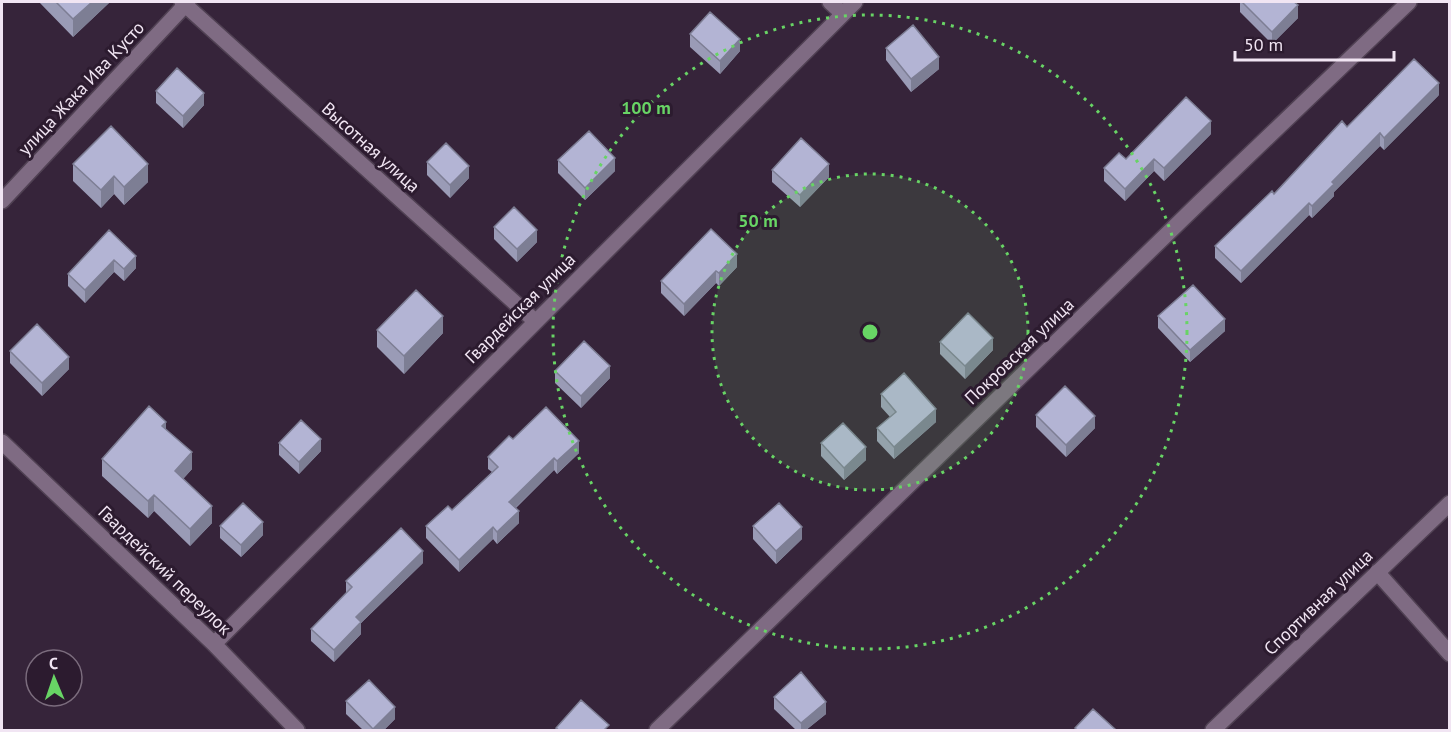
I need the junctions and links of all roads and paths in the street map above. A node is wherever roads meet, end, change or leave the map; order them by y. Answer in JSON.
{"nodes":[{"id":1,"x":830,"y":2,"type":"edge"},
{"id":2,"x":855,"y":2,"type":"edge"},
{"id":3,"x":1409,"y":2,"type":"edge"},
{"id":4,"x":185,"y":3,"type":"edge"},
{"id":5,"x":843,"y":14,"type":"junction"},
{"id":6,"x":2,"y":201,"type":"edge"},
{"id":7,"x":535,"y":321,"type":"junction"},
{"id":8,"x":2,"y":442,"type":"edge"},
{"id":9,"x":1449,"y":502,"type":"edge"},
{"id":10,"x":1377,"y":572,"type":"junction"},
{"id":11,"x":214,"y":644,"type":"junction"},
{"id":12,"x":1449,"y":654,"type":"edge"},
{"id":13,"x":297,"y":730,"type":"edge"},
{"id":14,"x":657,"y":730,"type":"edge"},
{"id":15,"x":1213,"y":730,"type":"edge"}],
"edges":[{"from":1,"to":5,"type":"street"},
{"from":2,"to":5,"type":"street","name":"Гвардейская улица"},
{"from":3,"to":14,"type":"street","name":"Покровская улица"},
{"from":4,"to":6,"type":"street","name":"улица Жака Ива Кусто"},
{"from":4,"to":7,"type":"street","name":"Высотная улица"},
{"from":5,"to":7,"type":"street","name":"Гвардейская улица"},
{"from":7,"to":11,"type":"street","name":"Гвардейская улица"},
{"from":8,"to":11,"type":"street","name":"Гвардейский переулок"},
{"from":9,"to":10,"type":"street","name":"Спортивная улица"},
{"from":10,"to":12,"type":"street"},
{"from":10,"to":15,"type":"street","name":"Спортивная улица"},
{"from":11,"to":13,"type":"street","name":"Гвардейский переулок"}]}
